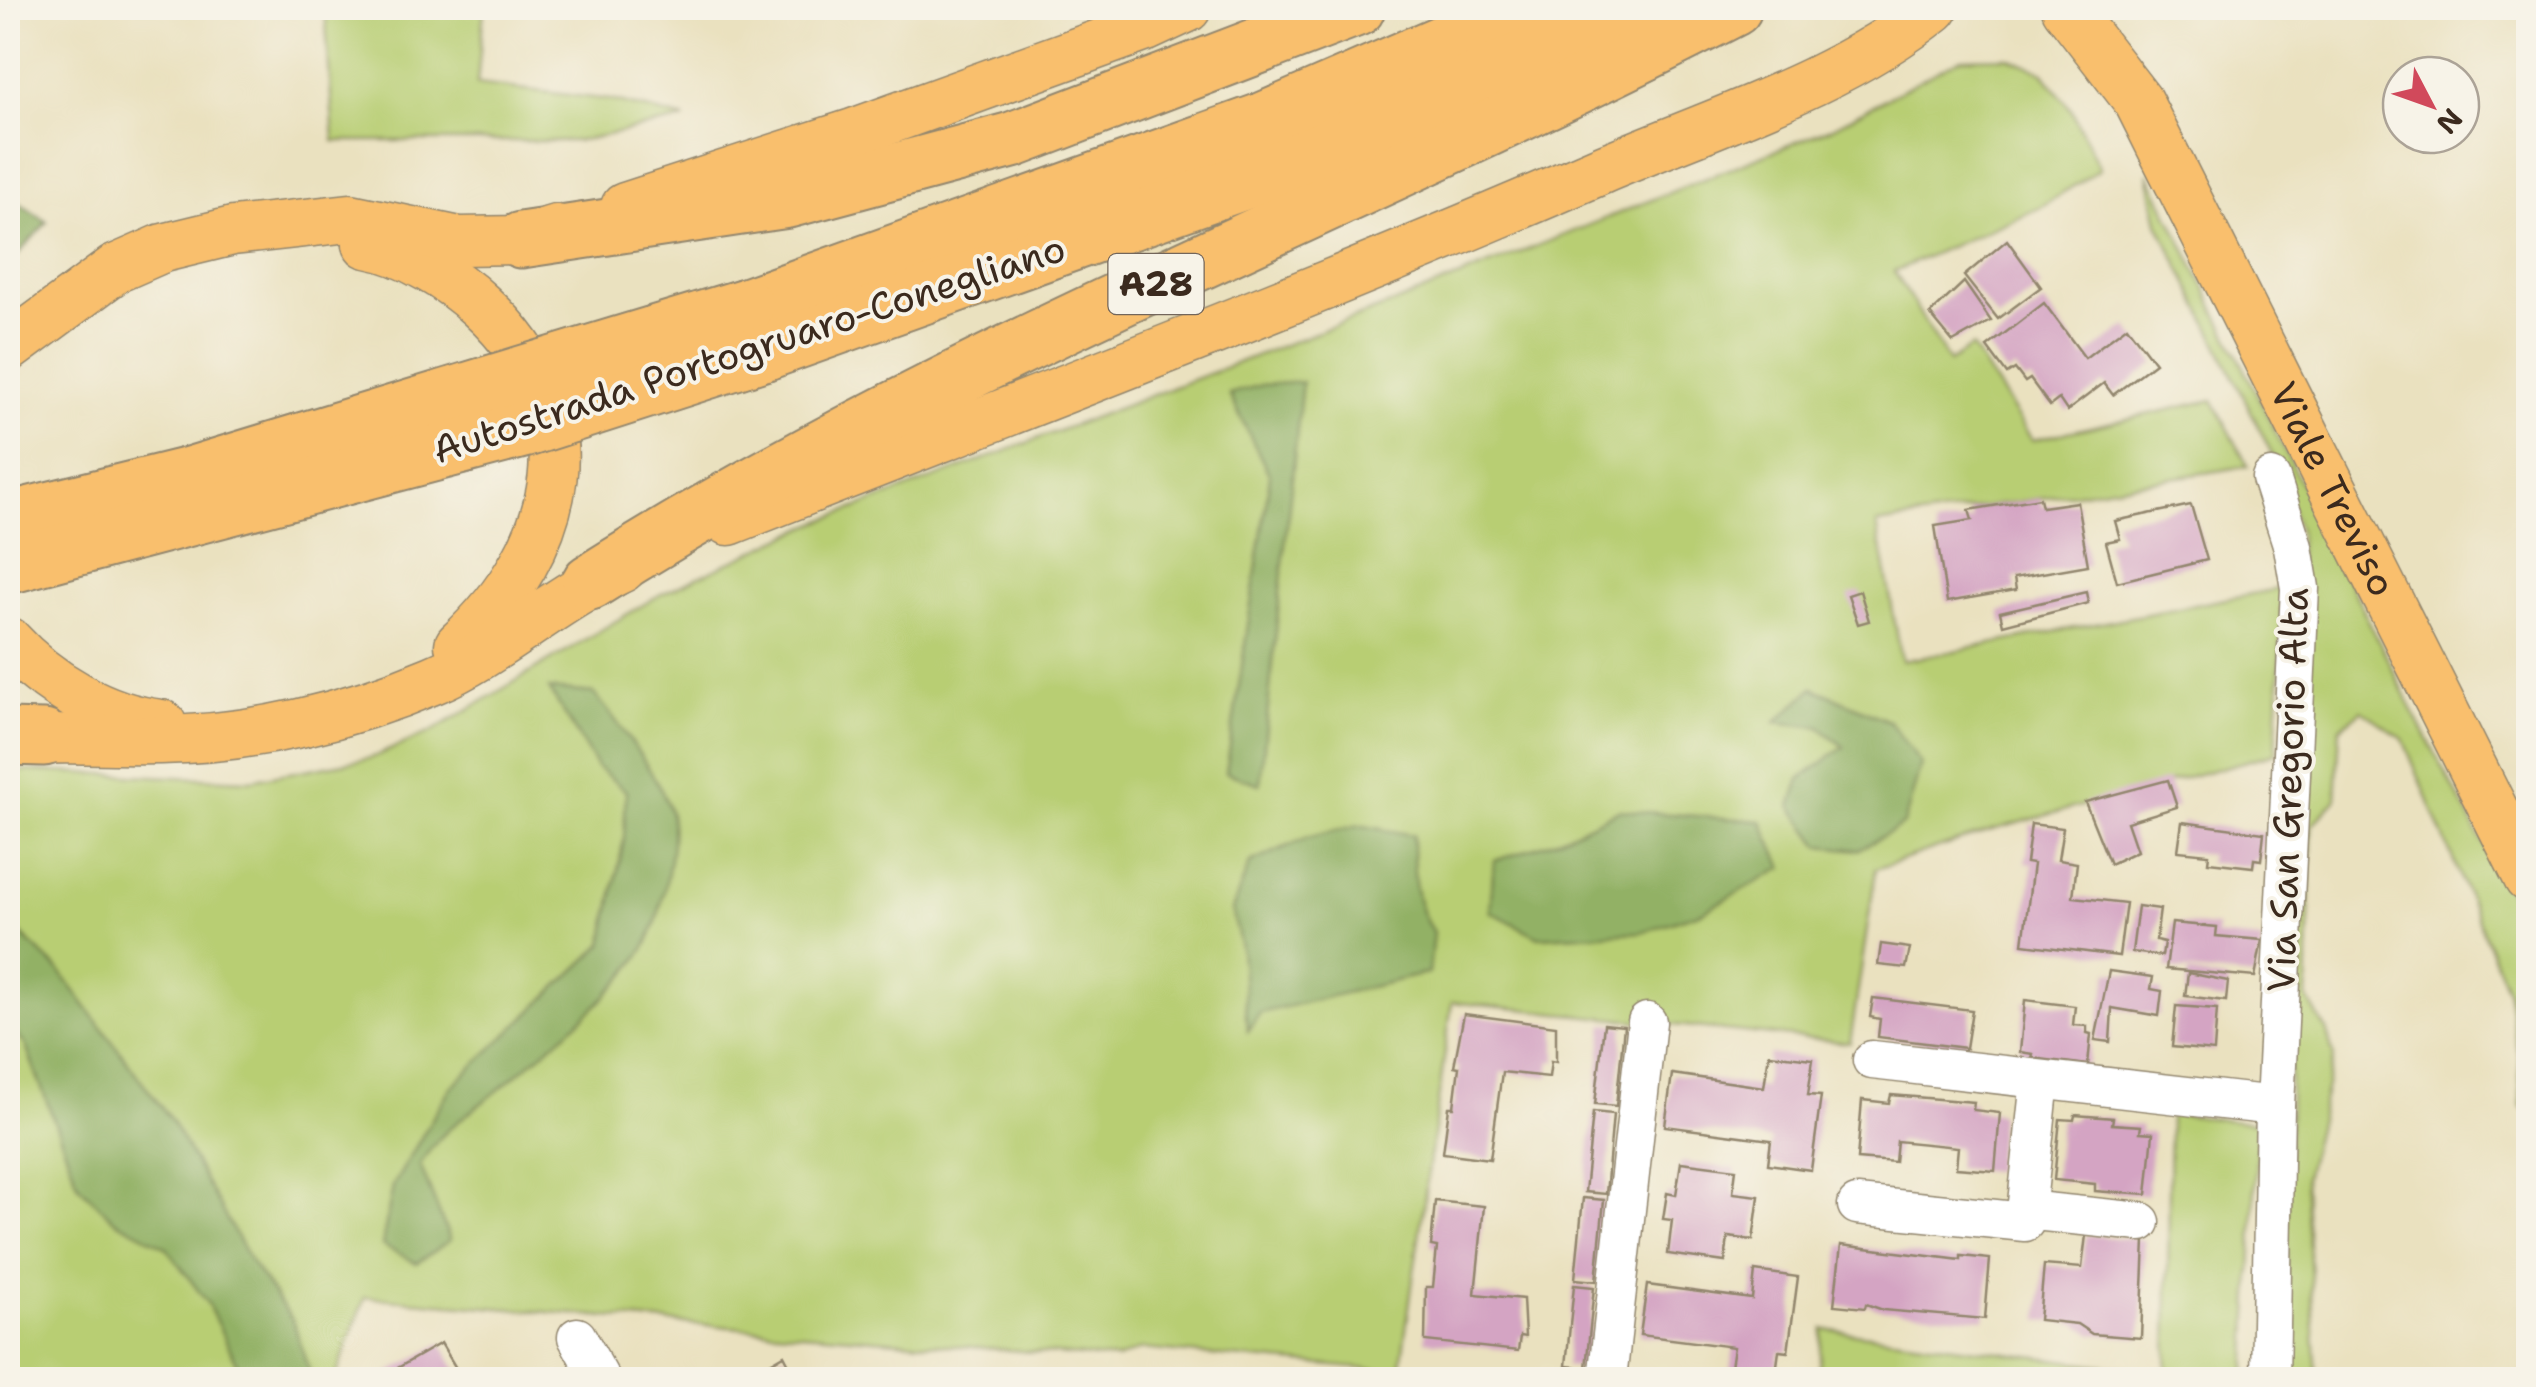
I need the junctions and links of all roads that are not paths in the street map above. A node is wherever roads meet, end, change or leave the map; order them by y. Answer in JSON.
{"nodes":[{"id":1,"x":1187,"y":8,"type":"edge"},
{"id":2,"x":1357,"y":8,"type":"edge"},
{"id":3,"x":1523,"y":8,"type":"edge"},
{"id":4,"x":1637,"y":8,"type":"edge"},
{"id":5,"x":1734,"y":8,"type":"edge"},
{"id":6,"x":1934,"y":8,"type":"edge"},
{"id":7,"x":2066,"y":8,"type":"edge"},
{"id":8,"x":2113,"y":8,"type":"edge"},
{"id":9,"x":2138,"y":101,"type":"junction"},
{"id":10,"x":276,"y":228,"type":"junction"},
{"id":11,"x":521,"y":240,"type":"junction"},
{"id":12,"x":756,"y":329,"type":"junction"},
{"id":13,"x":16,"y":348,"type":"edge"},
{"id":14,"x":2271,"y":478,"type":"dead end"},
{"id":15,"x":8,"y":520,"type":"edge"},
{"id":16,"x":8,"y":566,"type":"edge"},
{"id":17,"x":590,"y":582,"type":"junction"},
{"id":18,"x":8,"y":641,"type":"edge"},
{"id":19,"x":368,"y":704,"type":"junction"},
{"id":20,"x":250,"y":733,"type":"junction"},
{"id":21,"x":20,"y":739,"type":"edge"},
{"id":22,"x":2528,"y":878,"type":"edge"},
{"id":23,"x":1647,"y":1022,"type":"dead end"},
{"id":24,"x":1872,"y":1060,"type":"dead end"},
{"id":25,"x":2040,"y":1080,"type":"junction"},
{"id":26,"x":2275,"y":1106,"type":"junction"},
{"id":27,"x":1857,"y":1205,"type":"dead end"},
{"id":28,"x":2025,"y":1210,"type":"junction"},
{"id":29,"x":2141,"y":1222,"type":"dead end"},
{"id":30,"x":577,"y":1337,"type":"dead end"},
{"id":31,"x":601,"y":1380,"type":"edge"},
{"id":32,"x":1607,"y":1380,"type":"edge"},
{"id":33,"x":2270,"y":1380,"type":"edge"}],
"edges":[{"from":1,"to":11,"type":"main road"},
{"from":2,"to":11,"type":"highway"},
{"from":3,"to":12,"type":"highway","name":"Autostrada Portogruaro-Conegliano","number":"A28"},
{"from":4,"to":12,"type":"highway","name":"Autostrada Portogruaro-Conegliano","number":"A28"},
{"from":5,"to":17,"type":"highway","number":"A28"},
{"from":6,"to":17,"type":"main road"},
{"from":7,"to":9,"type":"main road","name":"Viale Treviso"},
{"from":8,"to":9,"type":"main road","name":"Viale Treviso"},
{"from":9,"to":22,"type":"main road","name":"Viale Treviso"},
{"from":10,"to":11,"type":"main road"},
{"from":10,"to":13,"type":"main road"},
{"from":10,"to":19,"type":"main road"},
{"from":12,"to":15,"type":"highway","name":"Autostrada Portogruaro-Conegliano","number":"A28","bridge":true},
{"from":12,"to":16,"type":"highway","name":"Autostrada Portogruaro-Conegliano","number":"A28","bridge":true},
{"from":14,"to":26,"type":"street","name":"Via San Gregorio Alta"},
{"from":17,"to":19,"type":"main road"},
{"from":18,"to":20,"type":"main road"},
{"from":19,"to":20,"type":"main road"},
{"from":20,"to":21,"type":"main road"},
{"from":23,"to":32,"type":"street"},
{"from":24,"to":25,"type":"street"},
{"from":25,"to":26,"type":"street"},
{"from":25,"to":28,"type":"street"},
{"from":26,"to":33,"type":"street","name":"Via San Gregorio Alta"},
{"from":27,"to":28,"type":"street"},
{"from":28,"to":29,"type":"street"},
{"from":30,"to":31,"type":"street"}]}
